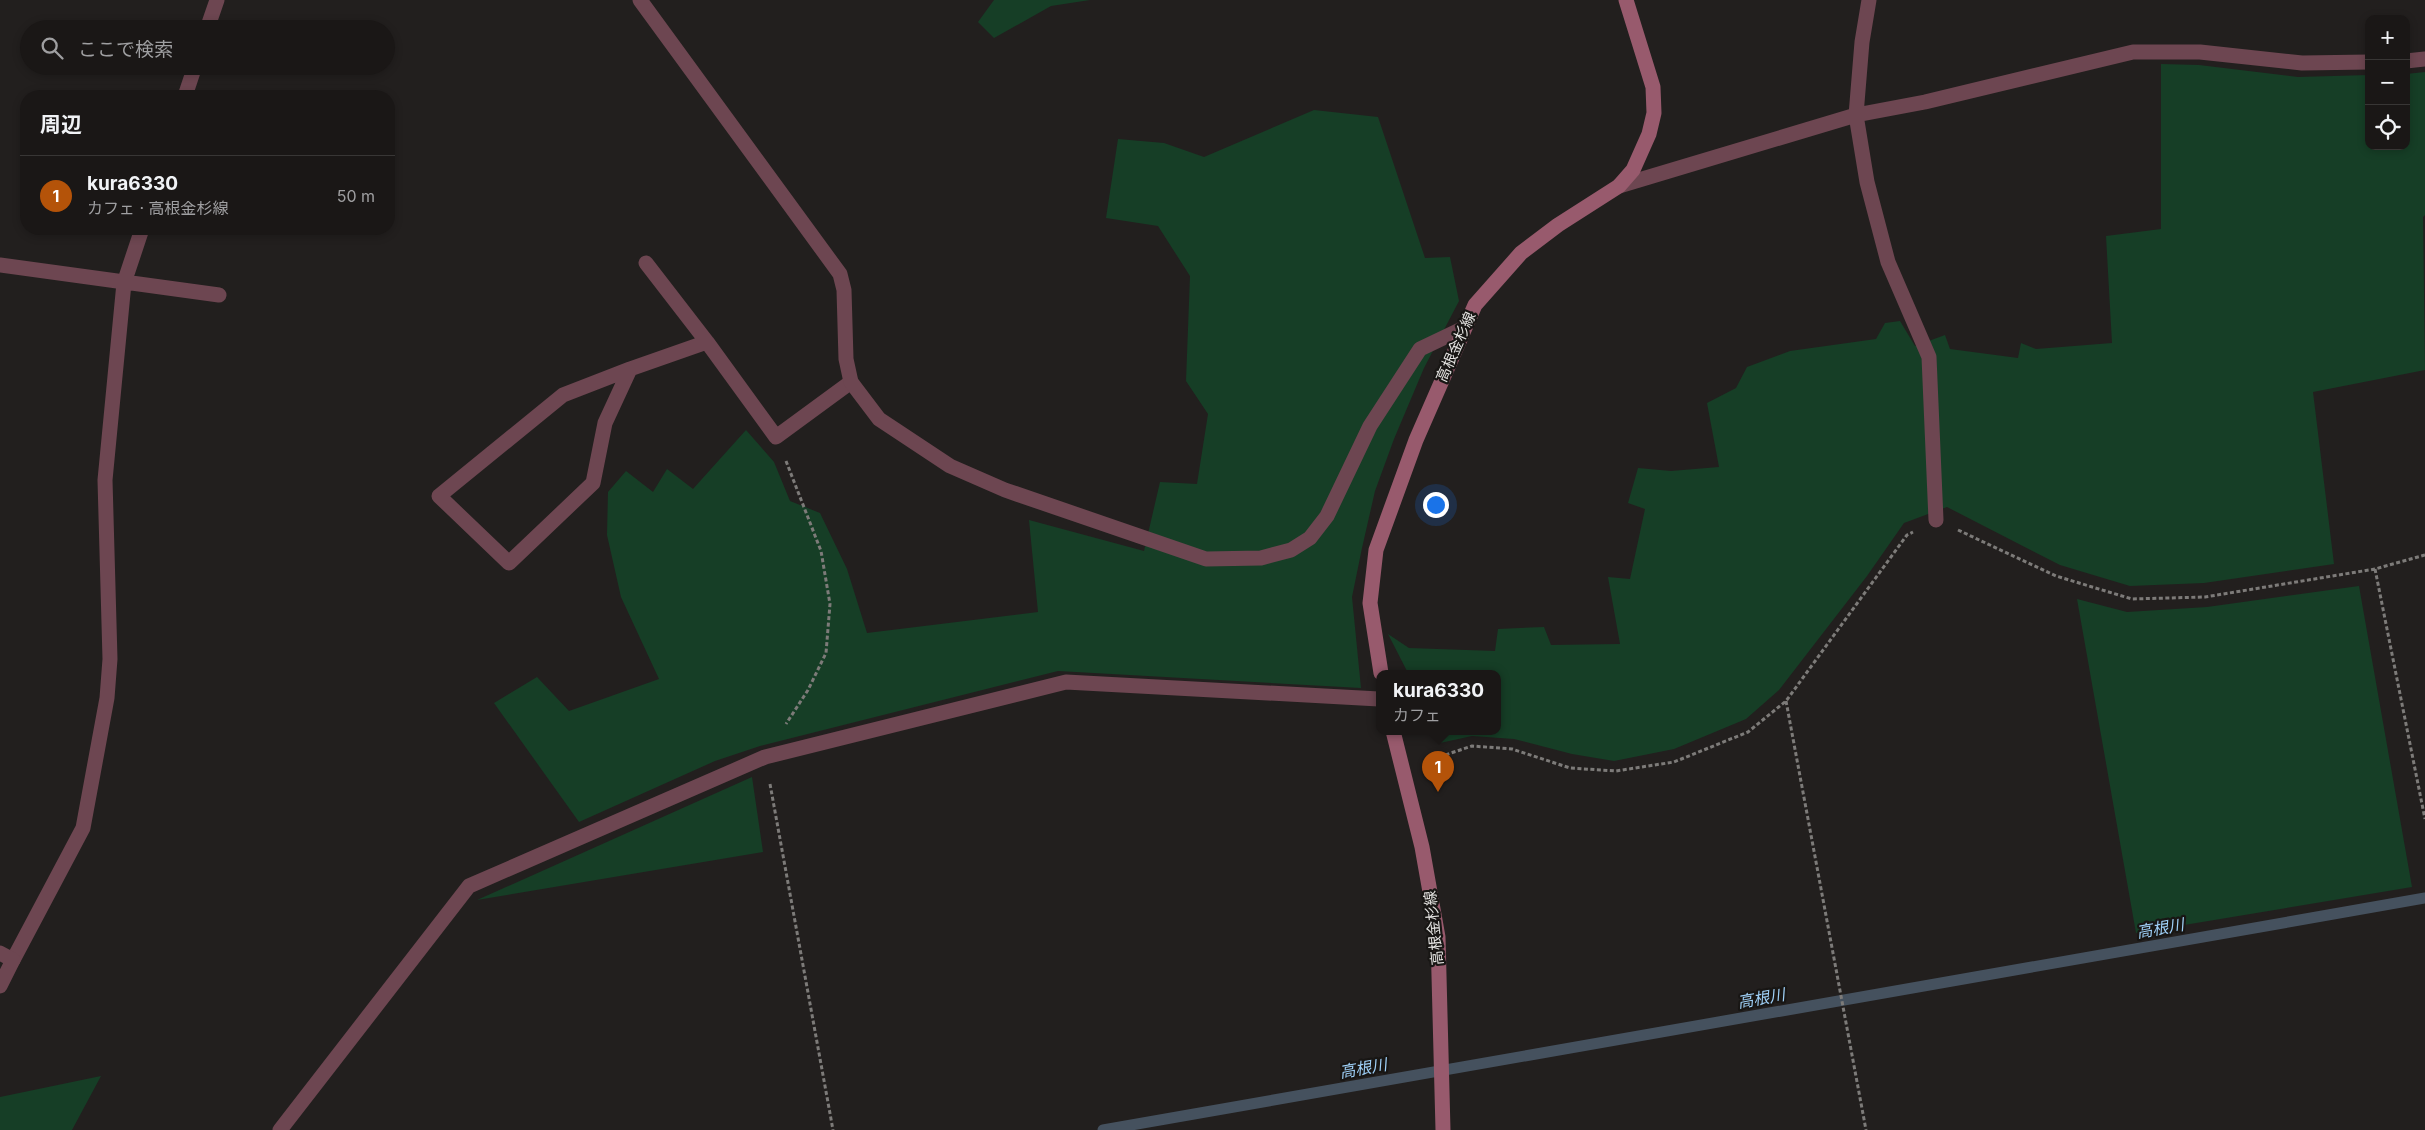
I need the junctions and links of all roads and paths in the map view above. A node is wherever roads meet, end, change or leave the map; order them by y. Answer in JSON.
{"nodes":[{"id":1,"x":217,"y":0,"type":"edge"},
{"id":2,"x":640,"y":0,"type":"edge"},
{"id":3,"x":1626,"y":0,"type":"edge"},
{"id":4,"x":1869,"y":0,"type":"edge"},
{"id":5,"x":210,"y":20,"type":"edge"},
{"id":6,"x":2425,"y":59,"type":"edge"},
{"id":7,"x":2410,"y":61,"type":"edge"},
{"id":8,"x":2365,"y":62,"type":"edge"},
{"id":9,"x":192,"y":75,"type":"edge"},
{"id":10,"x":187,"y":90,"type":"edge"},
{"id":11,"x":1856,"y":115,"type":"junction"},
{"id":12,"x":1619,"y":186,"type":"junction"},
{"id":13,"x":140,"y":235,"type":"edge"},
{"id":14,"x":646,"y":264,"type":"dead end"},
{"id":15,"x":0,"y":265,"type":"edge"},
{"id":16,"x":124,"y":283,"type":"junction"},
{"id":17,"x":219,"y":295,"type":"dead end"},
{"id":18,"x":1464,"y":328,"type":"junction"},
{"id":19,"x":708,"y":342,"type":"junction"},
{"id":20,"x":630,"y":369,"type":"junction"},
{"id":21,"x":851,"y":382,"type":"junction"},
{"id":22,"x":776,"y":437,"type":"junction"},
{"id":23,"x":1936,"y":520,"type":"junction"},
{"id":24,"x":2425,"y":555,"type":"edge"},
{"id":25,"x":2375,"y":569,"type":"junction"},
{"id":26,"x":1381,"y":670,"type":"edge"},
{"id":27,"x":1376,"y":699,"type":"edge"},
{"id":28,"x":1786,"y":701,"type":"junction"},
{"id":29,"x":1394,"y":735,"type":"edge"},
{"id":30,"x":765,"y":757,"type":"junction"},
{"id":31,"x":1403,"y":770,"type":"junction"},
{"id":32,"x":2425,"y":818,"type":"edge"},
{"id":33,"x":7,"y":956,"type":"edge"},
{"id":34,"x":0,"y":986,"type":"edge"},
{"id":35,"x":280,"y":1130,"type":"edge"},
{"id":36,"x":833,"y":1130,"type":"edge"},
{"id":37,"x":1443,"y":1130,"type":"edge"},
{"id":38,"x":1866,"y":1130,"type":"edge"}],
"edges":[{"from":1,"to":5,"type":"street"},
{"from":2,"to":21,"type":"street"},
{"from":3,"to":12,"type":"street","name":"高根金杉線"},
{"from":4,"to":11,"type":"street"},
{"from":6,"to":7,"type":"street"},
{"from":8,"to":11,"type":"street"},
{"from":9,"to":10,"type":"street"},
{"from":11,"to":12,"type":"street"},
{"from":11,"to":23,"type":"street"},
{"from":12,"to":18,"type":"street","name":"高根金杉線"},
{"from":13,"to":16,"type":"street"},
{"from":14,"to":19,"type":"street"},
{"from":15,"to":16,"type":"street"},
{"from":16,"to":17,"type":"street"},
{"from":16,"to":33,"type":"street"},
{"from":18,"to":21,"type":"street"},
{"from":18,"to":26,"type":"street","name":"高根金杉線"},
{"from":19,"to":20,"type":"street"},
{"from":19,"to":22,"type":"street"},
{"from":20,"to":20,"type":"street"},
{"from":21,"to":22,"type":"street"},
{"from":22,"to":30,"type":"path"},
{"from":23,"to":25,"type":"path"},
{"from":23,"to":28,"type":"path"},
{"from":24,"to":25,"type":"path"},
{"from":25,"to":32,"type":"path"},
{"from":27,"to":30,"type":"street"},
{"from":28,"to":31,"type":"path"},
{"from":28,"to":38,"type":"path"},
{"from":29,"to":31,"type":"street","name":"高根金杉線"},
{"from":30,"to":35,"type":"street"},
{"from":30,"to":36,"type":"path"},
{"from":31,"to":37,"type":"street","name":"高根金杉線"},
{"from":33,"to":34,"type":"street"}]}
